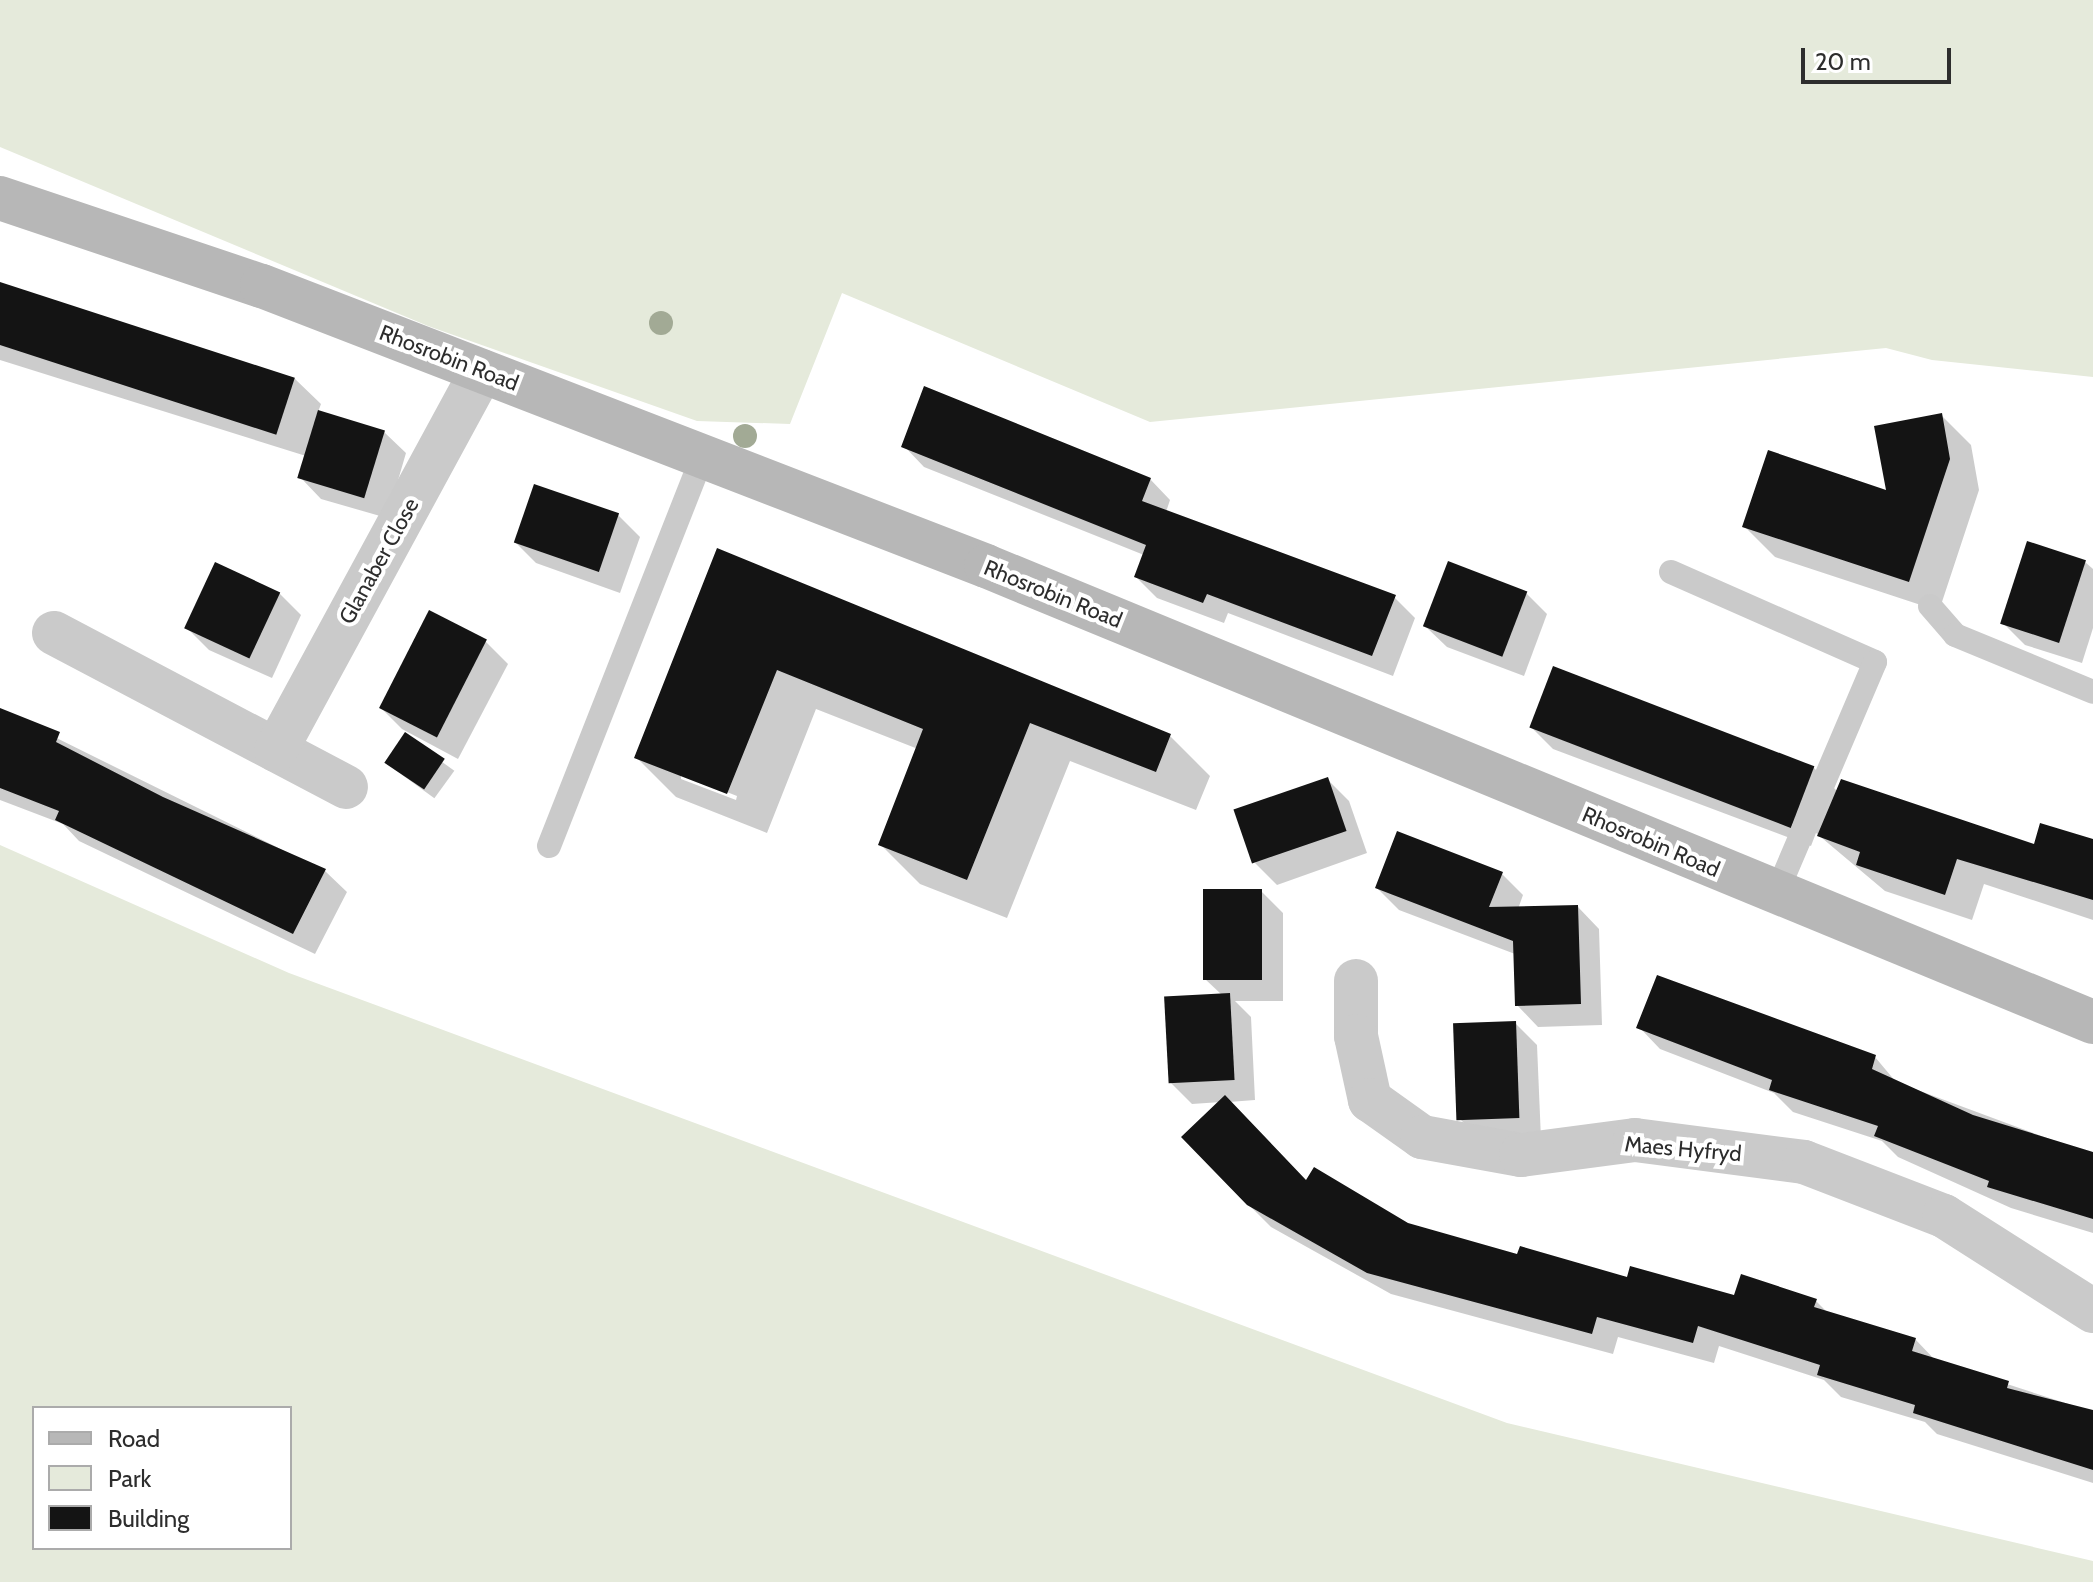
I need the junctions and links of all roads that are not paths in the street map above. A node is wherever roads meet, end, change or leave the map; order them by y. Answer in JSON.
{"nodes":[{"id":1,"x":0,"y":198,"type":"edge"},
{"id":2,"x":482,"y":371,"type":"junction"},
{"id":3,"x":702,"y":457,"type":"junction"},
{"id":4,"x":1671,"y":572,"type":"dead end"},
{"id":5,"x":1930,"y":606,"type":"dead end"},
{"id":6,"x":54,"y":633,"type":"dead end"},
{"id":7,"x":2093,"y":692,"type":"edge"},
{"id":8,"x":276,"y":750,"type":"junction"},
{"id":9,"x":346,"y":787,"type":"dead end"},
{"id":10,"x":549,"y":846,"type":"dead end"},
{"id":11,"x":1776,"y":894,"type":"junction"},
{"id":12,"x":1356,"y":981,"type":"dead end"},
{"id":13,"x":2093,"y":1022,"type":"edge"},
{"id":14,"x":2093,"y":1311,"type":"edge"}],
"edges":[{"from":1,"to":2,"type":"street","name":"Rhosrobin Road"},
{"from":2,"to":3,"type":"street","name":"Rhosrobin Road"},
{"from":2,"to":8,"type":"street","name":"Glanaber Close"},
{"from":3,"to":10,"type":"lane"},
{"from":3,"to":11,"type":"street","name":"Rhosrobin Road"},
{"from":4,"to":11,"type":"lane"},
{"from":5,"to":7,"type":"lane"},
{"from":6,"to":8,"type":"street"},
{"from":8,"to":9,"type":"street"},
{"from":11,"to":13,"type":"street","name":"Rhosrobin Road"},
{"from":12,"to":14,"type":"street","name":"Maes Hyfryd"}]}
